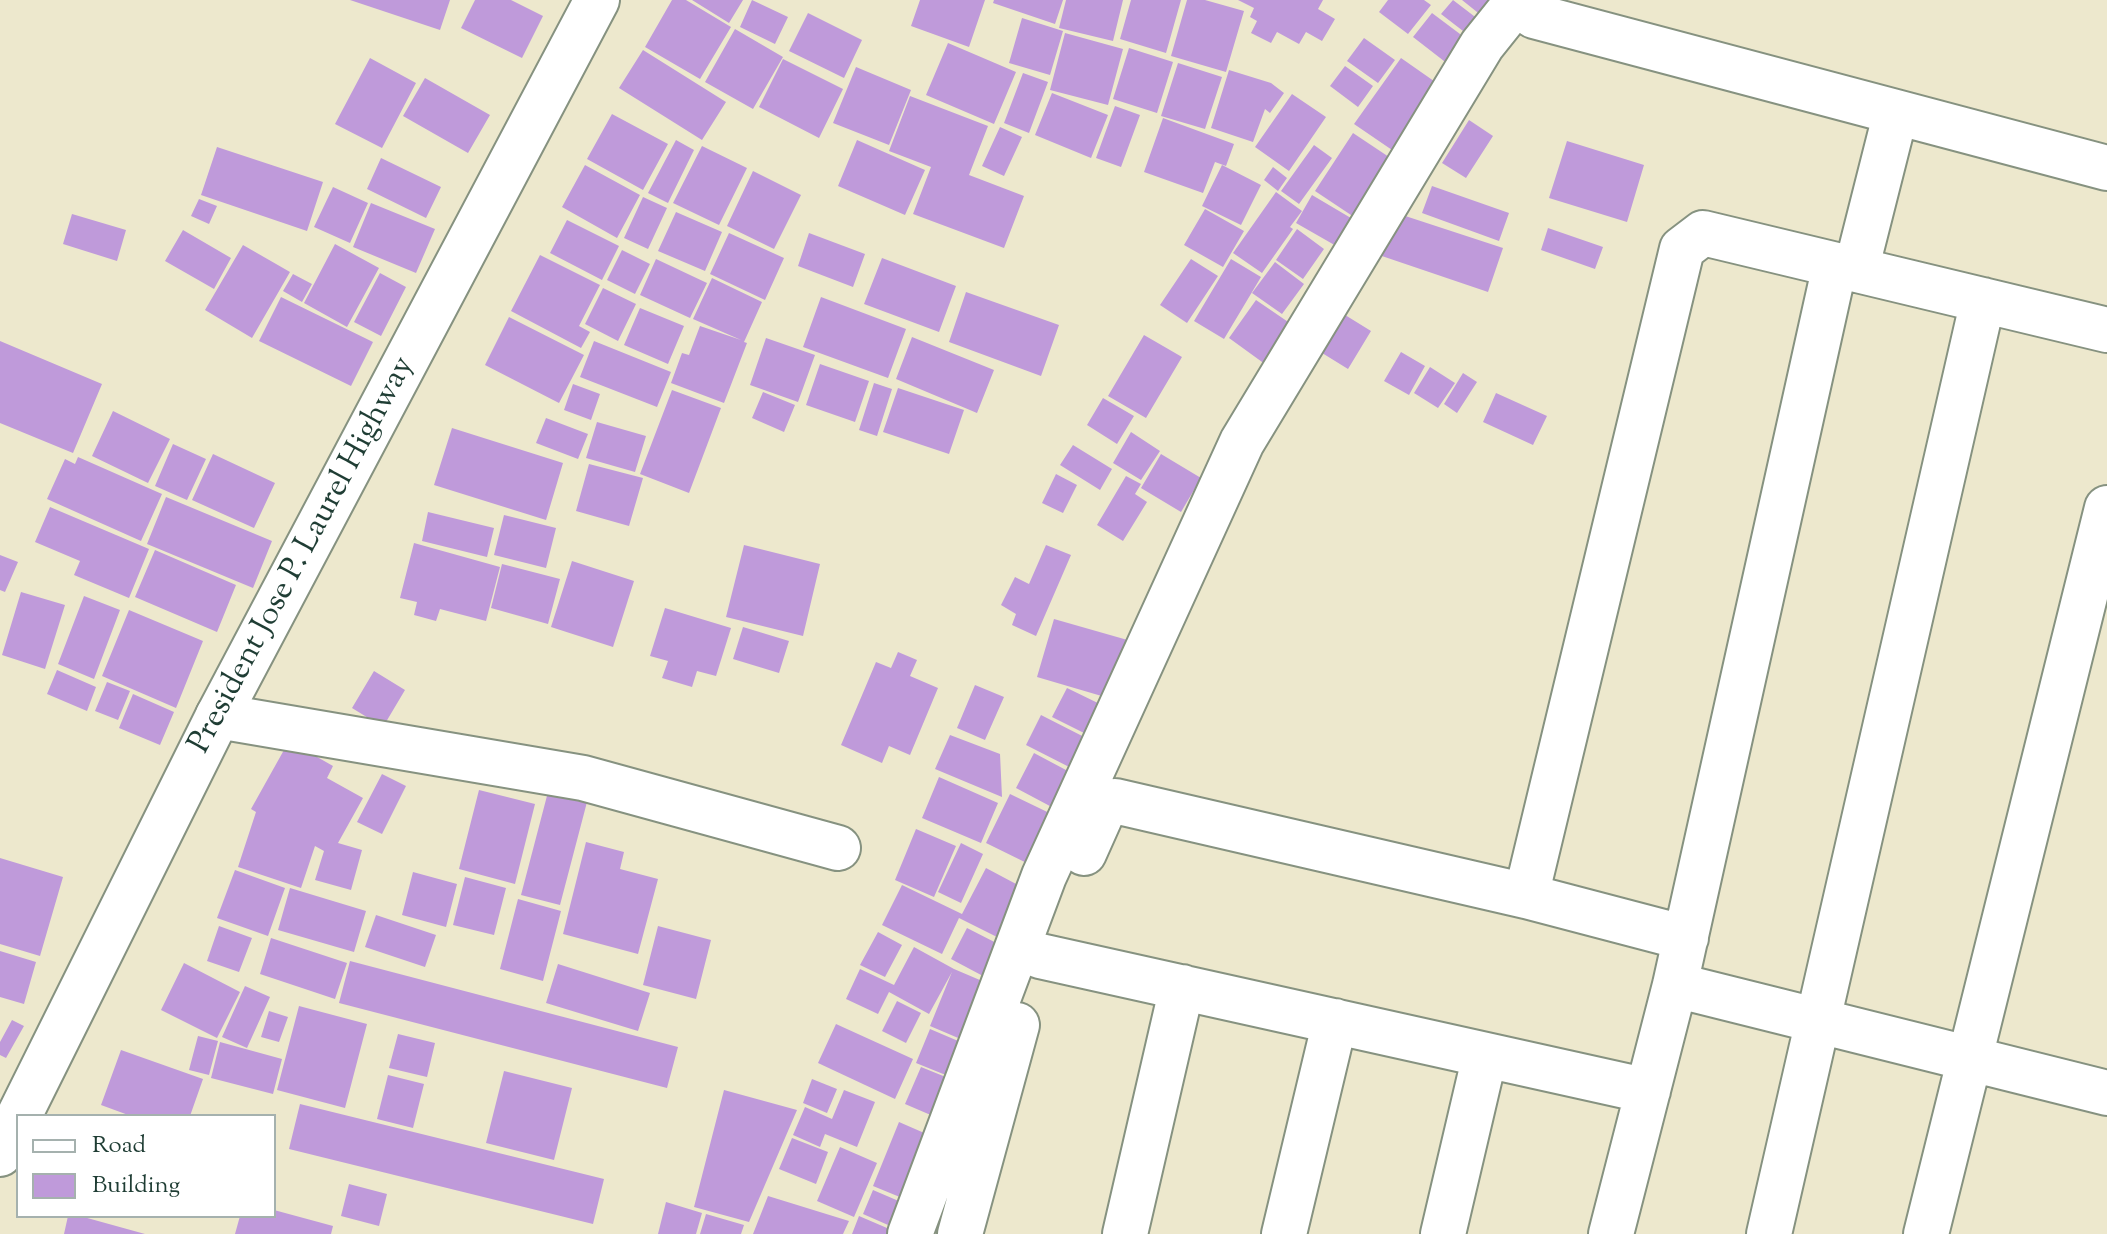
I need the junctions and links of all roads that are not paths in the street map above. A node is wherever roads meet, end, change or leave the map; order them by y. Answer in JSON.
{"nodes":[{"id":1,"x":597,"y":0,"type":"edge"},
{"id":2,"x":1526,"y":8,"type":"edge"},
{"id":3,"x":1896,"y":112,"type":"junction"},
{"id":4,"x":2107,"y":168,"type":"edge"},
{"id":5,"x":1846,"y":267,"type":"junction"},
{"id":6,"x":1983,"y":300,"type":"junction"},
{"id":7,"x":2107,"y":330,"type":"edge"},
{"id":8,"x":2107,"y":508,"type":"edge"},
{"id":9,"x":218,"y":716,"type":"junction"},
{"id":10,"x":838,"y":848,"type":"dead end"},
{"id":11,"x":1526,"y":896,"type":"junction"},
{"id":12,"x":1686,"y":938,"type":"junction"},
{"id":13,"x":1040,"y":956,"type":"junction"},
{"id":14,"x":1675,"y":985,"type":"junction"},
{"id":15,"x":1182,"y":987,"type":"junction"},
{"id":16,"x":1335,"y":1021,"type":"junction"},
{"id":17,"x":1819,"y":1021,"type":"junction"},
{"id":18,"x":1485,"y":1055,"type":"junction"},
{"id":19,"x":1968,"y":1058,"type":"junction"},
{"id":20,"x":1648,"y":1091,"type":"junction"},
{"id":21,"x":2107,"y":1093,"type":"edge"},
{"id":22,"x":19,"y":1114,"type":"edge"},
{"id":23,"x":16,"y":1121,"type":"edge"},
{"id":24,"x":0,"y":1154,"type":"edge"},
{"id":25,"x":910,"y":1234,"type":"edge"},
{"id":26,"x":960,"y":1234,"type":"edge"},
{"id":27,"x":1125,"y":1234,"type":"edge"},
{"id":28,"x":1284,"y":1234,"type":"edge"},
{"id":29,"x":1443,"y":1234,"type":"edge"},
{"id":30,"x":1611,"y":1234,"type":"edge"},
{"id":31,"x":1769,"y":1234,"type":"edge"},
{"id":32,"x":1926,"y":1234,"type":"edge"}],
"edges":[{"from":1,"to":9,"type":"main road","name":"President Jose P. Laurel Highway"},
{"from":2,"to":3,"type":"main road"},
{"from":2,"to":25,"type":"main road"},
{"from":3,"to":4,"type":"main road"},
{"from":3,"to":5,"type":"main road"},
{"from":5,"to":6,"type":"main road"},
{"from":5,"to":11,"type":"main road"},
{"from":5,"to":12,"type":"main road"},
{"from":6,"to":7,"type":"main road"},
{"from":6,"to":17,"type":"main road"},
{"from":8,"to":19,"type":"main road"},
{"from":9,"to":10,"type":"main road"},
{"from":9,"to":22,"type":"main road","name":"President Jose P. Laurel Highway"},
{"from":11,"to":12,"type":"main road"},
{"from":11,"to":13,"type":"main road"},
{"from":12,"to":14,"type":"main road"},
{"from":13,"to":15,"type":"main road"},
{"from":13,"to":26,"type":"main road"},
{"from":14,"to":17,"type":"main road"},
{"from":14,"to":20,"type":"main road"},
{"from":15,"to":16,"type":"main road"},
{"from":15,"to":27,"type":"main road"},
{"from":16,"to":18,"type":"main road"},
{"from":16,"to":28,"type":"main road"},
{"from":17,"to":19,"type":"main road"},
{"from":17,"to":31,"type":"main road"},
{"from":18,"to":20,"type":"main road"},
{"from":18,"to":29,"type":"main road"},
{"from":19,"to":21,"type":"main road"},
{"from":19,"to":32,"type":"main road"},
{"from":20,"to":30,"type":"main road"},
{"from":23,"to":24,"type":"main road","name":"President Jose P. Laurel Highway"}]}
